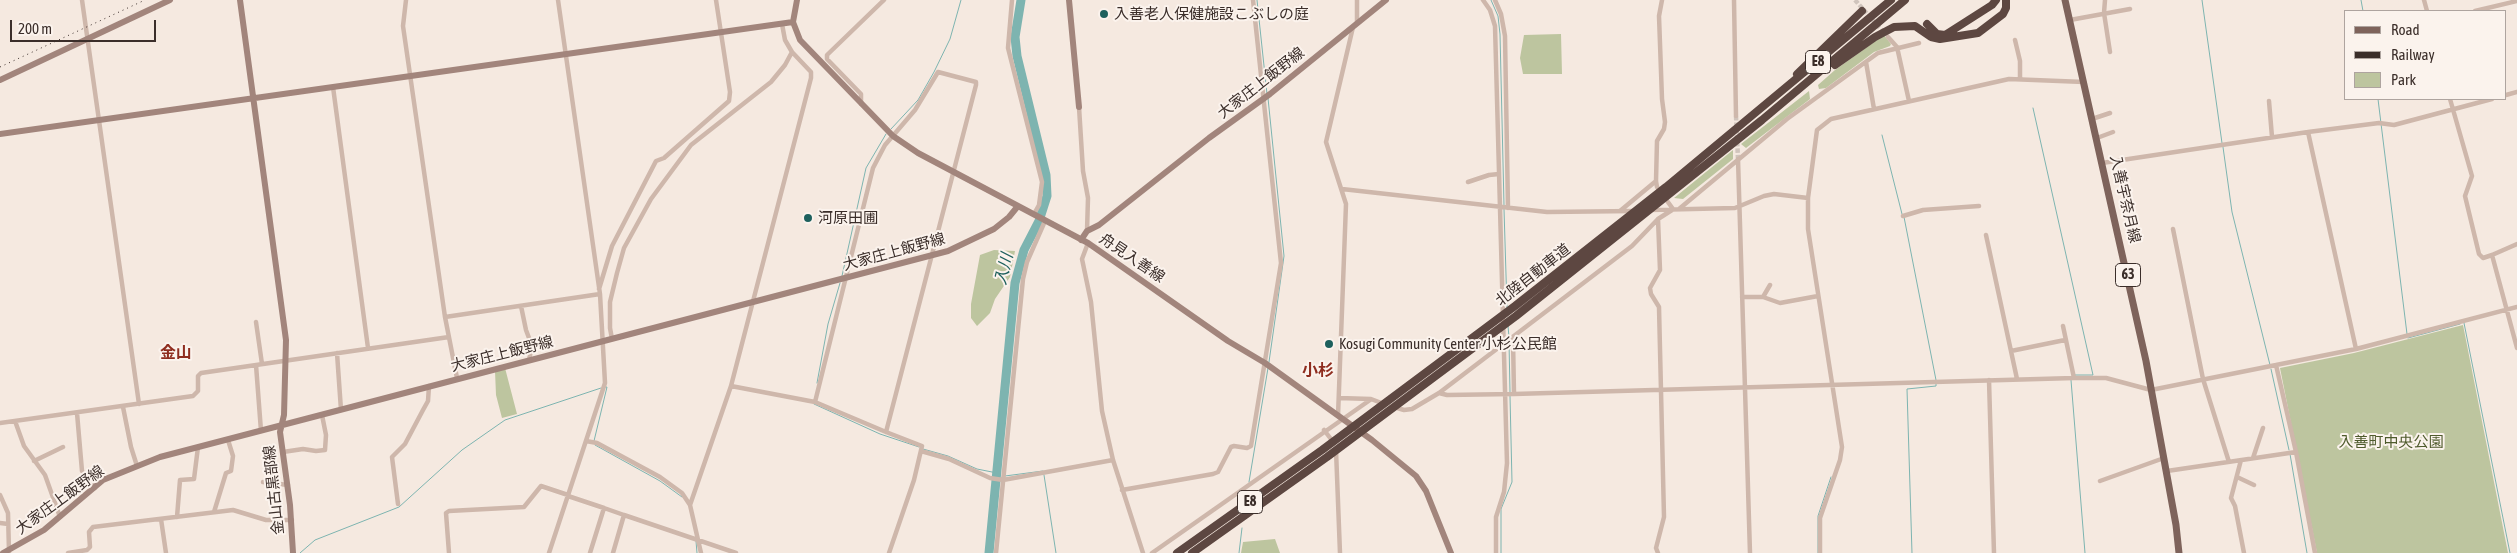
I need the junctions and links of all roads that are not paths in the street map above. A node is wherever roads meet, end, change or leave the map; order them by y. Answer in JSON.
{"nodes":[{"id":1,"x":82,"y":0,"type":"edge"},
{"id":2,"x":170,"y":0,"type":"edge"},
{"id":3,"x":240,"y":0,"type":"edge"},
{"id":4,"x":406,"y":0,"type":"edge"},
{"id":5,"x":558,"y":0,"type":"edge"},
{"id":6,"x":716,"y":0,"type":"edge"},
{"id":7,"x":797,"y":0,"type":"edge"},
{"id":8,"x":884,"y":0,"type":"edge"},
{"id":9,"x":1012,"y":0,"type":"edge"},
{"id":10,"x":1069,"y":0,"type":"edge"},
{"id":11,"x":1253,"y":0,"type":"edge"},
{"id":12,"x":1357,"y":0,"type":"edge"},
{"id":13,"x":1386,"y":0,"type":"edge"},
{"id":14,"x":1483,"y":0,"type":"edge"},
{"id":15,"x":1495,"y":0,"type":"edge"},
{"id":16,"x":1662,"y":0,"type":"edge"},
{"id":17,"x":1734,"y":0,"type":"edge"},
{"id":18,"x":1891,"y":0,"type":"edge"},
{"id":19,"x":1904,"y":0,"type":"edge"},
{"id":20,"x":1996,"y":0,"type":"edge"},
{"id":21,"x":2006,"y":0,"type":"edge"},
{"id":22,"x":2065,"y":0,"type":"edge"},
{"id":23,"x":2105,"y":0,"type":"edge"},
{"id":24,"x":2517,"y":1,"type":"edge"},
{"id":25,"x":2130,"y":9,"type":"dead end"},
{"id":26,"x":2478,"y":10,"type":"edge"},
{"id":27,"x":1862,"y":11,"type":"dead end"},
{"id":28,"x":2104,"y":13,"type":"junction"},
{"id":29,"x":2070,"y":20,"type":"junction"},
{"id":30,"x":792,"y":22,"type":"junction"},
{"id":31,"x":1930,"y":22,"type":"dead end"},
{"id":32,"x":782,"y":24,"type":"junction"},
{"id":33,"x":1355,"y":25,"type":"junction"},
{"id":34,"x":720,"y":32,"type":"junction"},
{"id":35,"x":1888,"y":37,"type":"tunnel mouth"},
{"id":36,"x":88,"y":38,"type":"junction"},
{"id":37,"x":2015,"y":40,"type":"dead end"},
{"id":38,"x":1919,"y":43,"type":"dead end"},
{"id":39,"x":1897,"y":47,"type":"junction"},
{"id":40,"x":792,"y":52,"type":"junction"},
{"id":41,"x":2110,"y":52,"type":"dead end"},
{"id":42,"x":566,"y":54,"type":"junction"},
{"id":43,"x":1866,"y":62,"type":"junction"},
{"id":44,"x":411,"y":76,"type":"junction"},
{"id":45,"x":2020,"y":79,"type":"junction"},
{"id":46,"x":0,"y":80,"type":"edge"},
{"id":47,"x":2084,"y":82,"type":"junction"},
{"id":48,"x":333,"y":87,"type":"junction"},
{"id":49,"x":1266,"y":97,"type":"junction"},
{"id":50,"x":254,"y":98,"type":"junction"},
{"id":51,"x":2450,"y":100,"type":"edge"},
{"id":52,"x":2488,"y":100,"type":"edge"},
{"id":53,"x":1909,"y":101,"type":"junction"},
{"id":54,"x":2269,"y":101,"type":"dead end"},
{"id":55,"x":861,"y":104,"type":"junction"},
{"id":56,"x":1079,"y":107,"type":"joint"},
{"id":57,"x":1874,"y":109,"type":"junction"},
{"id":58,"x":2453,"y":110,"type":"junction"},
{"id":59,"x":2110,"y":113,"type":"dead end"},
{"id":60,"x":1736,"y":116,"type":"tunnel mouth"},
{"id":61,"x":2092,"y":119,"type":"junction"},
{"id":62,"x":1762,"y":120,"type":"junction"},
{"id":63,"x":98,"y":121,"type":"junction"},
{"id":64,"x":1745,"y":123,"type":"junction"},
{"id":65,"x":2113,"y":132,"type":"dead end"},
{"id":66,"x":2308,"y":132,"type":"junction"},
{"id":67,"x":0,"y":134,"type":"edge"},
{"id":68,"x":893,"y":136,"type":"junction"},
{"id":69,"x":2272,"y":137,"type":"junction"},
{"id":70,"x":2096,"y":138,"type":"junction"},
{"id":71,"x":1738,"y":159,"type":"junction"},
{"id":72,"x":2102,"y":163,"type":"junction"},
{"id":73,"x":954,"y":171,"type":"junction"},
{"id":74,"x":1499,"y":174,"type":"junction"},
{"id":75,"x":1656,"y":181,"type":"junction"},
{"id":76,"x":1468,"y":182,"type":"dead end"},
{"id":77,"x":1342,"y":189,"type":"junction"},
{"id":78,"x":1669,"y":190,"type":"junction"},
{"id":79,"x":1808,"y":198,"type":"junction"},
{"id":80,"x":1018,"y":206,"type":"junction"},
{"id":81,"x":1979,"y":206,"type":"dead end"},
{"id":82,"x":1500,"y":207,"type":"junction"},
{"id":83,"x":1508,"y":208,"type":"junction"},
{"id":84,"x":1740,"y":208,"type":"junction"},
{"id":85,"x":1673,"y":209,"type":"junction"},
{"id":86,"x":1679,"y":209,"type":"junction"},
{"id":87,"x":1620,"y":212,"type":"junction"},
{"id":88,"x":1034,"y":214,"type":"junction"},
{"id":89,"x":1903,"y":216,"type":"dead end"},
{"id":90,"x":1658,"y":220,"type":"junction"},
{"id":91,"x":1045,"y":221,"type":"junction"},
{"id":92,"x":1626,"y":224,"type":"junction"},
{"id":93,"x":2173,"y":229,"type":"dead end"},
{"id":94,"x":1087,"y":230,"type":"junction"},
{"id":95,"x":1986,"y":235,"type":"dead end"},
{"id":96,"x":1084,"y":241,"type":"junction"},
{"id":97,"x":2517,"y":244,"type":"edge"},
{"id":98,"x":933,"y":255,"type":"junction"},
{"id":99,"x":2492,"y":255,"type":"junction"},
{"id":100,"x":847,"y":278,"type":"junction"},
{"id":101,"x":1770,"y":285,"type":"dead end"},
{"id":102,"x":599,"y":292,"type":"junction"},
{"id":103,"x":1818,"y":296,"type":"junction"},
{"id":104,"x":1742,"y":297,"type":"junction"},
{"id":105,"x":1763,"y":297,"type":"junction"},
{"id":106,"x":752,"y":302,"type":"junction"},
{"id":107,"x":521,"y":306,"type":"junction"},
{"id":108,"x":2517,"y":307,"type":"edge"},
{"id":109,"x":2507,"y":310,"type":"junction"},
{"id":110,"x":445,"y":317,"type":"junction"},
{"id":111,"x":256,"y":322,"type":"dead end"},
{"id":112,"x":2062,"y":326,"type":"dead end"},
{"id":113,"x":449,"y":337,"type":"junction"},
{"id":114,"x":1512,"y":339,"type":"junction"},
{"id":115,"x":608,"y":340,"type":"junction"},
{"id":116,"x":2066,"y":340,"type":"junction"},
{"id":117,"x":1504,"y":345,"type":"junction"},
{"id":118,"x":368,"y":348,"type":"junction"},
{"id":119,"x":2517,"y":348,"type":"edge"},
{"id":120,"x":2356,"y":349,"type":"junction"},
{"id":121,"x":2011,"y":351,"type":"junction"},
{"id":122,"x":337,"y":353,"type":"junction"},
{"id":123,"x":287,"y":360,"type":"junction"},
{"id":124,"x":529,"y":360,"type":"junction"},
{"id":125,"x":1265,"y":363,"type":"junction"},
{"id":126,"x":259,"y":364,"type":"junction"},
{"id":127,"x":2276,"y":365,"type":"junction"},
{"id":128,"x":457,"y":378,"type":"junction"},
{"id":129,"x":2074,"y":378,"type":"junction"},
{"id":130,"x":2017,"y":379,"type":"junction"},
{"id":131,"x":2203,"y":379,"type":"junction"},
{"id":132,"x":1989,"y":380,"type":"junction"},
{"id":133,"x":1832,"y":385,"type":"junction"},
{"id":134,"x":429,"y":386,"type":"junction"},
{"id":135,"x":731,"y":386,"type":"junction"},
{"id":136,"x":1746,"y":387,"type":"junction"},
{"id":137,"x":1661,"y":390,"type":"junction"},
{"id":138,"x":2152,"y":390,"type":"junction"},
{"id":139,"x":1439,"y":393,"type":"junction"},
{"id":140,"x":1505,"y":394,"type":"junction"},
{"id":141,"x":1514,"y":394,"type":"junction"},
{"id":142,"x":1339,"y":398,"type":"junction"},
{"id":143,"x":1371,"y":399,"type":"junction"},
{"id":144,"x":815,"y":402,"type":"junction"},
{"id":145,"x":139,"y":404,"type":"junction"},
{"id":146,"x":123,"y":406,"type":"junction"},
{"id":147,"x":341,"y":410,"type":"junction"},
{"id":148,"x":78,"y":413,"type":"junction"},
{"id":149,"x":322,"y":415,"type":"junction"},
{"id":150,"x":1340,"y":417,"type":"junction"},
{"id":151,"x":16,"y":421,"type":"junction"},
{"id":152,"x":0,"y":423,"type":"edge"},
{"id":153,"x":284,"y":426,"type":"junction"},
{"id":154,"x":2263,"y":428,"type":"dead end"},
{"id":155,"x":1324,"y":430,"type":"junction"},
{"id":156,"x":261,"y":431,"type":"junction"},
{"id":157,"x":886,"y":432,"type":"junction"},
{"id":158,"x":228,"y":440,"type":"junction"},
{"id":159,"x":586,"y":441,"type":"junction"},
{"id":160,"x":63,"y":447,"type":"dead end"},
{"id":161,"x":198,"y":447,"type":"junction"},
{"id":162,"x":283,"y":452,"type":"junction"},
{"id":163,"x":921,"y":452,"type":"junction"},
{"id":164,"x":2296,"y":452,"type":"junction"},
{"id":165,"x":1324,"y":453,"type":"junction"},
{"id":166,"x":2164,"y":458,"type":"junction"},
{"id":167,"x":2253,"y":458,"type":"junction"},
{"id":168,"x":1113,"y":460,"type":"junction"},
{"id":169,"x":2241,"y":460,"type":"junction"},
{"id":170,"x":34,"y":461,"type":"junction"},
{"id":171,"x":2229,"y":462,"type":"junction"},
{"id":172,"x":137,"y":466,"type":"junction"},
{"id":173,"x":2167,"y":471,"type":"junction"},
{"id":174,"x":2237,"y":477,"type":"junction"},
{"id":175,"x":1003,"y":480,"type":"junction"},
{"id":176,"x":2100,"y":481,"type":"dead end"},
{"id":177,"x":263,"y":482,"type":"dead end"},
{"id":178,"x":288,"y":485,"type":"junction"},
{"id":179,"x":2254,"y":485,"type":"dead end"},
{"id":180,"x":94,"y":488,"type":"junction"},
{"id":181,"x":1122,"y":490,"type":"junction"},
{"id":182,"x":0,"y":495,"type":"edge"},
{"id":183,"x":568,"y":495,"type":"junction"},
{"id":184,"x":398,"y":504,"type":"dead end"},
{"id":185,"x":690,"y":505,"type":"junction"},
{"id":186,"x":604,"y":508,"type":"junction"},
{"id":187,"x":214,"y":512,"type":"junction"},
{"id":188,"x":624,"y":515,"type":"junction"},
{"id":189,"x":60,"y":517,"type":"junction"},
{"id":190,"x":177,"y":517,"type":"junction"},
{"id":191,"x":162,"y":519,"type":"junction"},
{"id":192,"x":292,"y":520,"type":"junction"},
{"id":193,"x":0,"y":523,"type":"edge"},
{"id":194,"x":8,"y":524,"type":"junction"},
{"id":195,"x":699,"y":540,"type":"junction"},
{"id":196,"x":7,"y":552,"type":"edge"},
{"id":197,"x":68,"y":553,"type":"edge"},
{"id":198,"x":166,"y":553,"type":"edge"},
{"id":199,"x":293,"y":553,"type":"edge"},
{"id":200,"x":449,"y":553,"type":"edge"},
{"id":201,"x":549,"y":553,"type":"edge"},
{"id":202,"x":590,"y":553,"type":"edge"},
{"id":203,"x":612,"y":553,"type":"edge"},
{"id":204,"x":701,"y":553,"type":"edge"},
{"id":205,"x":736,"y":553,"type":"edge"},
{"id":206,"x":889,"y":553,"type":"edge"},
{"id":207,"x":996,"y":553,"type":"edge"},
{"id":208,"x":1143,"y":553,"type":"edge"},
{"id":209,"x":1152,"y":553,"type":"edge"},
{"id":210,"x":1177,"y":553,"type":"edge"},
{"id":211,"x":1192,"y":553,"type":"edge"},
{"id":212,"x":1340,"y":553,"type":"edge"},
{"id":213,"x":1452,"y":553,"type":"edge"},
{"id":214,"x":1496,"y":553,"type":"edge"},
{"id":215,"x":1658,"y":553,"type":"edge"},
{"id":216,"x":1750,"y":553,"type":"edge"},
{"id":217,"x":1820,"y":553,"type":"edge"},
{"id":218,"x":1994,"y":553,"type":"edge"},
{"id":219,"x":2179,"y":553,"type":"edge"},
{"id":220,"x":2244,"y":553,"type":"edge"},
{"id":221,"x":2315,"y":553,"type":"edge"}],
"edges":[{"from":1,"to":36,"type":"street"},
{"from":2,"to":36,"type":"main road"},
{"from":3,"to":50,"type":"main road","name":"金山古黒部線"},
{"from":4,"to":44,"type":"street"},
{"from":5,"to":42,"type":"street"},
{"from":6,"to":34,"type":"street"},
{"from":7,"to":30,"type":"main road"},
{"from":8,"to":55,"type":"street"},
{"from":9,"to":88,"type":"street"},
{"from":10,"to":56,"type":"main road"},
{"from":11,"to":49,"type":"street"},
{"from":12,"to":33,"type":"street"},
{"from":13,"to":33,"type":"main road","name":"大家庄上飯野線"},
{"from":14,"to":74,"type":"street"},
{"from":15,"to":83,"type":"street"},
{"from":16,"to":75,"type":"street"},
{"from":17,"to":60,"type":"street"},
{"from":18,"to":64,"type":"highway","name":"北陸自動車道","number":"E8"},
{"from":19,"to":62,"type":"highway","name":"北陸自動車道","number":"E8"},
{"from":20,"to":31,"type":"highway"},
{"from":21,"to":62,"type":"highway"},
{"from":22,"to":29,"type":"main road","name":"入善宇奈月線","number":"63"},
{"from":23,"to":28,"type":"street"},
{"from":24,"to":26,"type":"street"},
{"from":25,"to":28,"type":"street"},
{"from":27,"to":64,"type":"highway"},
{"from":28,"to":29,"type":"street"},
{"from":28,"to":41,"type":"street"},
{"from":29,"to":47,"type":"main road","name":"入善宇奈月線","number":"63"},
{"from":30,"to":32,"type":"main road"},
{"from":30,"to":55,"type":"main road","name":"舟見入善線"},
{"from":32,"to":34,"type":"main road"},
{"from":32,"to":40,"type":"street"},
{"from":33,"to":49,"type":"main road","name":"大家庄上飯野線"},
{"from":33,"to":77,"type":"street"},
{"from":34,"to":42,"type":"main road"},
{"from":34,"to":102,"type":"street"},
{"from":35,"to":39,"type":"street"},
{"from":36,"to":46,"type":"main road"},
{"from":36,"to":63,"type":"street"},
{"from":37,"to":45,"type":"street"},
{"from":38,"to":39,"type":"street"},
{"from":39,"to":43,"type":"street"},
{"from":39,"to":53,"type":"street"},
{"from":40,"to":106,"type":"street"},
{"from":40,"to":115,"type":"street"},
{"from":42,"to":44,"type":"main road"},
{"from":42,"to":102,"type":"street"},
{"from":43,"to":57,"type":"street"},
{"from":43,"to":71,"type":"street"},
{"from":44,"to":48,"type":"main road"},
{"from":44,"to":110,"type":"street"},
{"from":45,"to":47,"type":"street"},
{"from":45,"to":53,"type":"street"},
{"from":47,"to":61,"type":"main road","name":"入善宇奈月線","number":"63"},
{"from":48,"to":50,"type":"main road"},
{"from":48,"to":118,"type":"street"},
{"from":49,"to":94,"type":"main road","name":"大家庄上飯野線"},
{"from":49,"to":125,"type":"street"},
{"from":50,"to":63,"type":"main road"},
{"from":50,"to":123,"type":"main road","name":"金山古黒部線"},
{"from":51,"to":58,"type":"street"},
{"from":52,"to":58,"type":"street"},
{"from":53,"to":57,"type":"street"},
{"from":54,"to":69,"type":"street"},
{"from":55,"to":68,"type":"main road","name":"舟見入善線"},
{"from":56,"to":94,"type":"street"},
{"from":57,"to":79,"type":"street"},
{"from":58,"to":66,"type":"street"},
{"from":58,"to":99,"type":"street"},
{"from":59,"to":61,"type":"street"},
{"from":61,"to":70,"type":"main road","name":"入善宇奈月線","number":"63"},
{"from":62,"to":78,"type":"highway","name":"北陸自動車道","number":"E8"},
{"from":63,"to":67,"type":"main road"},
{"from":63,"to":145,"type":"street"},
{"from":64,"to":78,"type":"highway","name":"北陸自動車道","number":"E8"},
{"from":65,"to":70,"type":"street"},
{"from":66,"to":69,"type":"street"},
{"from":66,"to":120,"type":"street"},
{"from":68,"to":73,"type":"main road","name":"舟見入善線"},
{"from":68,"to":73,"type":"street"},
{"from":68,"to":100,"type":"street"},
{"from":69,"to":72,"type":"street"},
{"from":70,"to":72,"type":"main road","name":"入善宇奈月線","number":"63"},
{"from":71,"to":84,"type":"street"},
{"from":71,"to":86,"type":"street"},
{"from":72,"to":138,"type":"main road","name":"入善宇奈月線","number":"63"},
{"from":73,"to":80,"type":"main road","name":"舟見入善線"},
{"from":73,"to":98,"type":"street"},
{"from":74,"to":76,"type":"street"},
{"from":74,"to":82,"type":"street"},
{"from":75,"to":85,"type":"street"},
{"from":75,"to":87,"type":"street"},
{"from":77,"to":82,"type":"street"},
{"from":77,"to":142,"type":"street"},
{"from":78,"to":92,"type":"highway","name":"北陸自動車道","number":"E8"},
{"from":79,"to":84,"type":"street"},
{"from":79,"to":103,"type":"street"},
{"from":80,"to":88,"type":"main road","name":"舟見入善線"},
{"from":80,"to":98,"type":"main road","name":"大家庄上飯野線"},
{"from":81,"to":89,"type":"street"},
{"from":82,"to":83,"type":"street"},
{"from":82,"to":117,"type":"street"},
{"from":83,"to":87,"type":"street"},
{"from":84,"to":86,"type":"street"},
{"from":84,"to":104,"type":"street"},
{"from":85,"to":86,"type":"street"},
{"from":85,"to":87,"type":"street"},
{"from":85,"to":90,"type":"street"},
{"from":88,"to":91,"type":"main road","name":"舟見入善線"},
{"from":90,"to":114,"type":"street"},
{"from":90,"to":137,"type":"street"},
{"from":91,"to":96,"type":"main road","name":"舟見入善線"},
{"from":91,"to":175,"type":"street"},
{"from":92,"to":165,"type":"highway","name":"北陸自動車道","number":"E8"},
{"from":92,"to":165,"type":"highway","name":"北陸自動車道","number":"E8"},
{"from":93,"to":131,"type":"street"},
{"from":94,"to":96,"type":"main road","name":"大家庄上飯野線"},
{"from":95,"to":121,"type":"street"},
{"from":96,"to":125,"type":"main road","name":"舟見入善線"},
{"from":96,"to":168,"type":"street"},
{"from":97,"to":99,"type":"street"},
{"from":98,"to":100,"type":"main road","name":"大家庄上飯野線"},
{"from":98,"to":157,"type":"street"},
{"from":99,"to":109,"type":"street"},
{"from":100,"to":106,"type":"main road","name":"大家庄上飯野線"},
{"from":100,"to":144,"type":"street"},
{"from":101,"to":105,"type":"street"},
{"from":102,"to":107,"type":"street"},
{"from":102,"to":115,"type":"street"},
{"from":103,"to":105,"type":"street"},
{"from":103,"to":133,"type":"street"},
{"from":104,"to":105,"type":"street"},
{"from":104,"to":136,"type":"street"},
{"from":106,"to":115,"type":"main road","name":"大家庄上飯野線"},
{"from":106,"to":135,"type":"street"},
{"from":107,"to":110,"type":"street"},
{"from":107,"to":124,"type":"street"},
{"from":108,"to":109,"type":"street"},
{"from":109,"to":119,"type":"street"},
{"from":109,"to":120,"type":"street"},
{"from":110,"to":113,"type":"street"},
{"from":111,"to":126,"type":"street"},
{"from":112,"to":116,"type":"street"},
{"from":113,"to":118,"type":"street"},
{"from":113,"to":128,"type":"street"},
{"from":114,"to":117,"type":"street"},
{"from":114,"to":141,"type":"street"},
{"from":115,"to":124,"type":"main road","name":"大家庄上飯野線"},
{"from":115,"to":159,"type":"street"},
{"from":116,"to":121,"type":"street"},
{"from":116,"to":129,"type":"street"},
{"from":117,"to":139,"type":"street"},
{"from":117,"to":140,"type":"street"},
{"from":118,"to":122,"type":"street"},
{"from":120,"to":127,"type":"street"},
{"from":121,"to":130,"type":"street"},
{"from":122,"to":123,"type":"street"},
{"from":122,"to":147,"type":"street"},
{"from":123,"to":126,"type":"street"},
{"from":123,"to":153,"type":"main road","name":"金山古黒部線"},
{"from":124,"to":128,"type":"main road","name":"大家庄上飯野線"},
{"from":125,"to":150,"type":"main road","name":"舟見入善線"},
{"from":125,"to":181,"type":"street"},
{"from":126,"to":145,"type":"street"},
{"from":126,"to":156,"type":"street"},
{"from":127,"to":131,"type":"street"},
{"from":127,"to":164,"type":"street"},
{"from":128,"to":134,"type":"main road","name":"大家庄上飯野線"},
{"from":129,"to":130,"type":"street"},
{"from":129,"to":138,"type":"street"},
{"from":130,"to":132,"type":"street"},
{"from":131,"to":138,"type":"street"},
{"from":131,"to":171,"type":"street"},
{"from":132,"to":133,"type":"street"},
{"from":132,"to":218,"type":"street"},
{"from":133,"to":136,"type":"street"},
{"from":133,"to":217,"type":"street"},
{"from":134,"to":147,"type":"main road","name":"大家庄上飯野線"},
{"from":134,"to":184,"type":"street"},
{"from":135,"to":144,"type":"street"},
{"from":135,"to":185,"type":"street"},
{"from":136,"to":137,"type":"street"},
{"from":136,"to":216,"type":"street"},
{"from":137,"to":141,"type":"street"},
{"from":137,"to":215,"type":"street"},
{"from":138,"to":166,"type":"main road","name":"入善宇奈月線","number":"63"},
{"from":139,"to":140,"type":"street"},
{"from":139,"to":143,"type":"street"},
{"from":140,"to":141,"type":"street"},
{"from":140,"to":214,"type":"street"},
{"from":142,"to":143,"type":"street"},
{"from":142,"to":150,"type":"street"},
{"from":143,"to":150,"type":"street"},
{"from":144,"to":157,"type":"street"},
{"from":145,"to":146,"type":"street"},
{"from":146,"to":148,"type":"street"},
{"from":146,"to":172,"type":"street"},
{"from":147,"to":149,"type":"main road","name":"大家庄上飯野線"},
{"from":148,"to":151,"type":"street"},
{"from":148,"to":180,"type":"street"},
{"from":149,"to":153,"type":"main road","name":"大家庄上飯野線"},
{"from":149,"to":162,"type":"street"},
{"from":150,"to":155,"type":"street"},
{"from":150,"to":213,"type":"main road","name":"舟見入善線"},
{"from":151,"to":152,"type":"street"},
{"from":151,"to":170,"type":"street"},
{"from":153,"to":156,"type":"main road","name":"大家庄上飯野線"},
{"from":153,"to":162,"type":"main road","name":"金山古黒部線"},
{"from":154,"to":167,"type":"street"},
{"from":155,"to":209,"type":"street"},
{"from":155,"to":212,"type":"street"},
{"from":156,"to":158,"type":"main road","name":"大家庄上飯野線"},
{"from":157,"to":163,"type":"street"},
{"from":158,"to":161,"type":"main road","name":"大家庄上飯野線"},
{"from":158,"to":187,"type":"street"},
{"from":159,"to":183,"type":"street"},
{"from":159,"to":185,"type":"street"},
{"from":160,"to":170,"type":"street"},
{"from":161,"to":172,"type":"main road","name":"大家庄上飯野線"},
{"from":161,"to":190,"type":"street"},
{"from":162,"to":178,"type":"main road","name":"金山古黒部線"},
{"from":163,"to":175,"type":"street"},
{"from":163,"to":206,"type":"street"},
{"from":164,"to":167,"type":"street"},
{"from":164,"to":221,"type":"street"},
{"from":165,"to":210,"type":"highway","name":"北陸自動車道","number":"E8"},
{"from":165,"to":211,"type":"highway","name":"北陸自動車道","number":"E8"},
{"from":166,"to":173,"type":"main road","name":"入善宇奈月線","number":"63"},
{"from":166,"to":176,"type":"street"},
{"from":167,"to":169,"type":"street"},
{"from":168,"to":175,"type":"street"},
{"from":168,"to":181,"type":"street"},
{"from":169,"to":171,"type":"street"},
{"from":169,"to":174,"type":"street"},
{"from":170,"to":189,"type":"street"},
{"from":171,"to":173,"type":"street"},
{"from":172,"to":180,"type":"main road","name":"大家庄上飯野線"},
{"from":173,"to":219,"type":"main road","name":"入善宇奈月線","number":"63"},
{"from":174,"to":179,"type":"street"},
{"from":174,"to":220,"type":"street"},
{"from":175,"to":207,"type":"street"},
{"from":177,"to":178,"type":"street"},
{"from":178,"to":192,"type":"main road","name":"金山古黒部線"},
{"from":180,"to":189,"type":"main road","name":"大家庄上飯野線"},
{"from":181,"to":208,"type":"street"},
{"from":182,"to":194,"type":"street"},
{"from":183,"to":186,"type":"street"},
{"from":183,"to":200,"type":"street"},
{"from":183,"to":201,"type":"street"},
{"from":185,"to":195,"type":"street"},
{"from":186,"to":188,"type":"street"},
{"from":186,"to":202,"type":"street"},
{"from":187,"to":190,"type":"street"},
{"from":187,"to":192,"type":"street"},
{"from":188,"to":195,"type":"street"},
{"from":188,"to":203,"type":"street"},
{"from":189,"to":196,"type":"main road","name":"大家庄上飯野線"},
{"from":190,"to":191,"type":"street"},
{"from":191,"to":197,"type":"street"},
{"from":191,"to":198,"type":"street"},
{"from":192,"to":199,"type":"main road","name":"金山古黒部線"},
{"from":193,"to":194,"type":"street"},
{"from":194,"to":196,"type":"street"},
{"from":195,"to":204,"type":"street"},
{"from":195,"to":205,"type":"street"}]}
